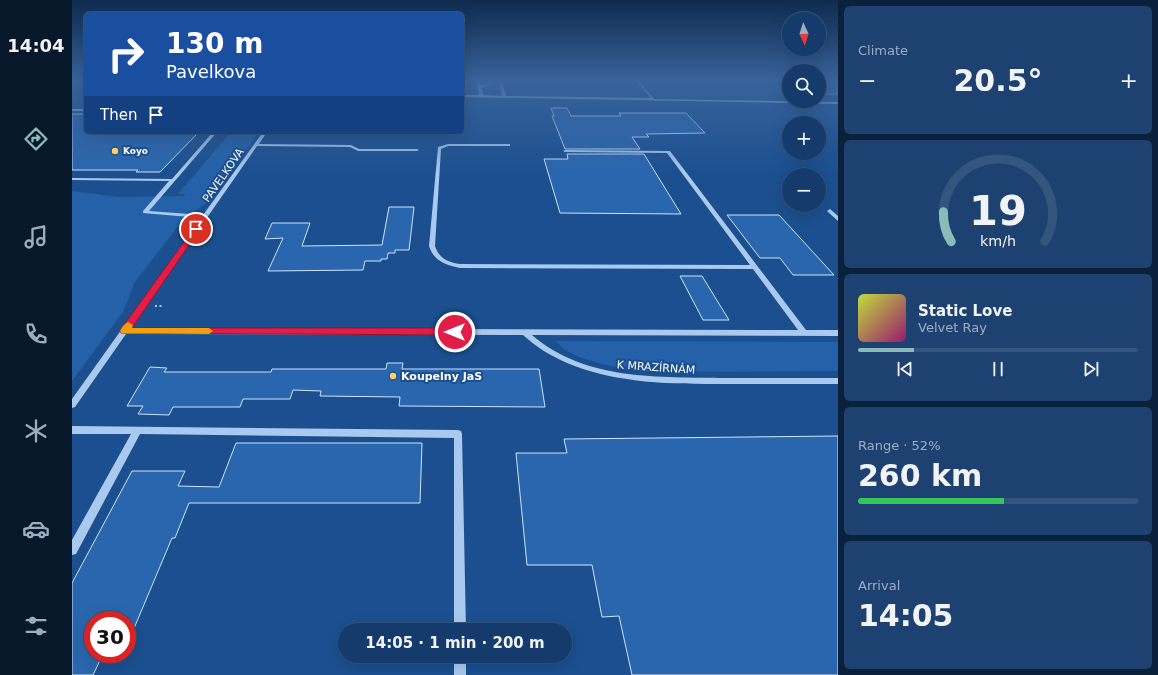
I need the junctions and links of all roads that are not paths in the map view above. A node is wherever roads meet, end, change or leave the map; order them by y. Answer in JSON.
{"nodes":[{"id":1,"x":213,"y":134,"type":"edge"},
{"id":2,"x":264,"y":134,"type":"edge"},
{"id":3,"x":256,"y":145,"type":"junction"},
{"id":4,"x":509,"y":145,"type":"dead end"},
{"id":5,"x":418,"y":150,"type":"dead end"},
{"id":6,"x":565,"y":151,"type":"dead end"},
{"id":7,"x":72,"y":179,"type":"edge"},
{"id":8,"x":173,"y":180,"type":"junction"},
{"id":9,"x":830,"y":211,"type":"dead end"},
{"id":10,"x":206,"y":217,"type":"junction"},
{"id":11,"x":838,"y":219,"type":"edge"},
{"id":12,"x":755,"y":267,"type":"junction"},
{"id":13,"x":124,"y":331,"type":"junction"},
{"id":14,"x":526,"y":332,"type":"junction"},
{"id":15,"x":804,"y":333,"type":"junction"},
{"id":16,"x":838,"y":333,"type":"edge"},
{"id":17,"x":838,"y":381,"type":"edge"},
{"id":18,"x":72,"y":405,"type":"edge"},
{"id":19,"x":72,"y":430,"type":"edge"},
{"id":20,"x":138,"y":430,"type":"junction"},
{"id":21,"x":72,"y":550,"type":"edge"},
{"id":22,"x":460,"y":623,"type":"edge"},
{"id":23,"x":460,"y":663,"type":"edge"},
{"id":24,"x":460,"y":675,"type":"edge"}],
"edges":[{"from":1,"to":8,"type":"street"},
{"from":2,"to":3,"type":"street","name":"PAVELKOVA"},
{"from":3,"to":5,"type":"street"},
{"from":3,"to":10,"type":"street","name":"PAVELKOVA"},
{"from":4,"to":12,"type":"street"},
{"from":6,"to":12,"type":"street"},
{"from":7,"to":8,"type":"street"},
{"from":8,"to":10,"type":"street"},
{"from":9,"to":11,"type":"street"},
{"from":10,"to":13,"type":"street","name":"PAVELKOVA"},
{"from":12,"to":15,"type":"street"},
{"from":13,"to":14,"type":"street"},
{"from":13,"to":18,"type":"street","name":"PAVELKOVA"},
{"from":14,"to":15,"type":"street"},
{"from":14,"to":17,"type":"street","name":"K MRAZÍRNÁM"},
{"from":15,"to":16,"type":"street"},
{"from":19,"to":20,"type":"street"},
{"from":20,"to":21,"type":"street"},
{"from":20,"to":22,"type":"street"},
{"from":23,"to":24,"type":"street"}]}
